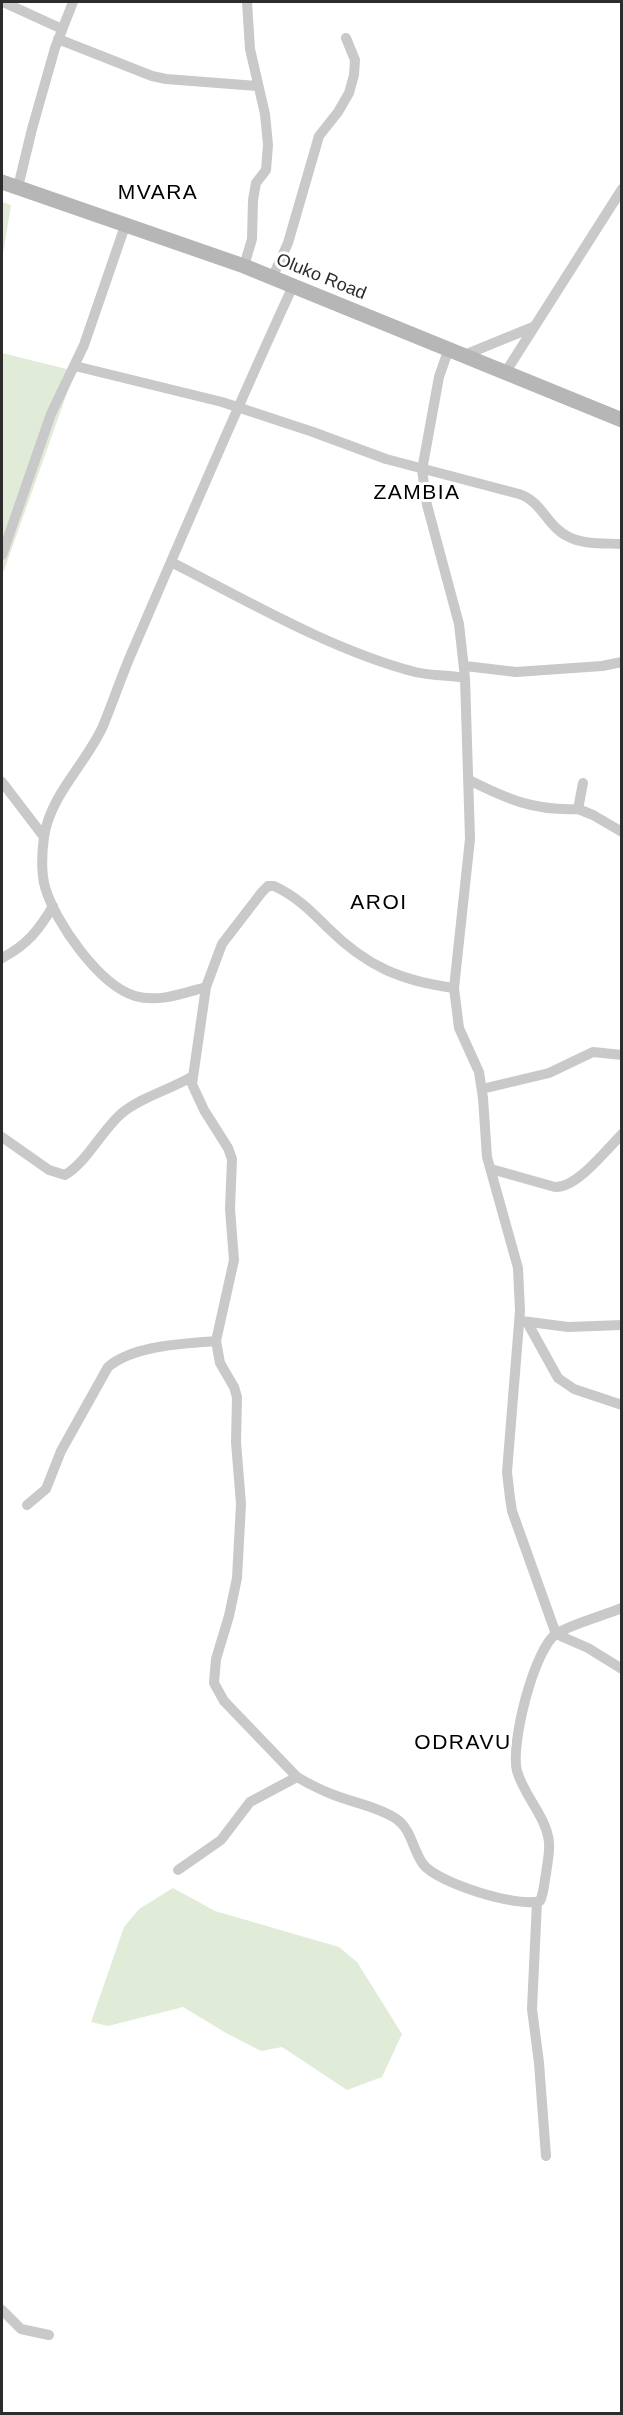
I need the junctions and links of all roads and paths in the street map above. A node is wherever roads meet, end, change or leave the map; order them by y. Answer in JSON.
{"nodes":[{"id":1,"x":3,"y":2,"type":"edge"},
{"id":2,"x":73,"y":2,"type":"edge"},
{"id":3,"x":247,"y":2,"type":"edge"},
{"id":4,"x":60,"y":34,"type":"junction"},
{"id":5,"x":346,"y":38,"type":"dead end"},
{"id":6,"x":257,"y":86,"type":"junction"},
{"id":7,"x":2,"y":182,"type":"edge"},
{"id":8,"x":18,"y":188,"type":"junction"},
{"id":9,"x":621,"y":189,"type":"edge"},
{"id":10,"x":125,"y":226,"type":"junction"},
{"id":11,"x":244,"y":266,"type":"junction"},
{"id":12,"x":273,"y":278,"type":"junction"},
{"id":13,"x":294,"y":286,"type":"junction"},
{"id":14,"x":533,"y":327,"type":"junction"},
{"id":15,"x":455,"y":353,"type":"junction"},
{"id":16,"x":75,"y":366,"type":"junction"},
{"id":17,"x":505,"y":373,"type":"junction"},
{"id":18,"x":238,"y":407,"type":"junction"},
{"id":19,"x":621,"y":420,"type":"edge"},
{"id":20,"x":422,"y":470,"type":"junction"},
{"id":21,"x":621,"y":544,"type":"edge"},
{"id":22,"x":2,"y":555,"type":"edge"},
{"id":23,"x":171,"y":562,"type":"junction"},
{"id":24,"x":621,"y":662,"type":"edge"},
{"id":25,"x":465,"y":666,"type":"junction"},
{"id":26,"x":465,"y":678,"type":"junction"},
{"id":27,"x":469,"y":780,"type":"junction"},
{"id":28,"x":2,"y":782,"type":"edge"},
{"id":29,"x":583,"y":783,"type":"dead end"},
{"id":30,"x":578,"y":809,"type":"junction"},
{"id":31,"x":621,"y":832,"type":"edge"},
{"id":32,"x":44,"y":837,"type":"junction"},
{"id":33,"x":53,"y":906,"type":"junction"},
{"id":34,"x":2,"y":957,"type":"edge"},
{"id":35,"x":206,"y":987,"type":"junction"},
{"id":36,"x":454,"y":988,"type":"junction"},
{"id":37,"x":621,"y":1055,"type":"edge"},
{"id":38,"x":193,"y":1076,"type":"junction"},
{"id":39,"x":482,"y":1089,"type":"junction"},
{"id":40,"x":621,"y":1134,"type":"edge"},
{"id":41,"x":2,"y":1137,"type":"edge"},
{"id":42,"x":491,"y":1169,"type":"junction"},
{"id":43,"x":523,"y":1322,"type":"junction"},
{"id":44,"x":621,"y":1325,"type":"edge"},
{"id":45,"x":216,"y":1341,"type":"junction"},
{"id":46,"x":621,"y":1405,"type":"edge"},
{"id":47,"x":27,"y":1505,"type":"dead end"},
{"id":48,"x":621,"y":1608,"type":"edge"},
{"id":49,"x":556,"y":1634,"type":"junction"},
{"id":50,"x":621,"y":1669,"type":"edge"},
{"id":51,"x":297,"y":1777,"type":"junction"},
{"id":52,"x":178,"y":1870,"type":"dead end"},
{"id":53,"x":537,"y":1902,"type":"junction"},
{"id":54,"x":546,"y":2156,"type":"dead end"},
{"id":55,"x":2,"y":2310,"type":"edge"},
{"id":56,"x":49,"y":2335,"type":"dead end"}],
"edges":[{"from":1,"to":4,"type":"street"},
{"from":2,"to":4,"type":"street"},
{"from":3,"to":6,"type":"street"},
{"from":4,"to":6,"type":"street"},
{"from":4,"to":8,"type":"street"},
{"from":5,"to":12,"type":"street"},
{"from":6,"to":11,"type":"street"},
{"from":7,"to":8,"type":"main road","name":"Oluko Road"},
{"from":8,"to":10,"type":"main road","name":"Oluko Road"},
{"from":9,"to":14,"type":"street"},
{"from":10,"to":11,"type":"main road","name":"Oluko Road"},
{"from":10,"to":16,"type":"street"},
{"from":11,"to":12,"type":"main road","name":"Oluko Road"},
{"from":12,"to":13,"type":"main road","name":"Oluko Road"},
{"from":13,"to":15,"type":"main road","name":"Oluko Road"},
{"from":13,"to":18,"type":"street"},
{"from":14,"to":15,"type":"street"},
{"from":14,"to":17,"type":"street"},
{"from":15,"to":17,"type":"main road","name":"Oluko Road"},
{"from":15,"to":20,"type":"street"},
{"from":16,"to":18,"type":"street"},
{"from":16,"to":22,"type":"street"},
{"from":17,"to":19,"type":"main road","name":"Oluko Road"},
{"from":18,"to":20,"type":"street"},
{"from":18,"to":23,"type":"street"},
{"from":20,"to":21,"type":"street"},
{"from":20,"to":25,"type":"street"},
{"from":23,"to":26,"type":"street"},
{"from":23,"to":32,"type":"street"},
{"from":24,"to":25,"type":"street"},
{"from":25,"to":26,"type":"street"},
{"from":26,"to":27,"type":"street"},
{"from":27,"to":30,"type":"street"},
{"from":27,"to":36,"type":"street"},
{"from":28,"to":32,"type":"street"},
{"from":29,"to":30,"type":"street"},
{"from":30,"to":31,"type":"street"},
{"from":32,"to":33,"type":"street"},
{"from":33,"to":34,"type":"street"},
{"from":33,"to":35,"type":"street"},
{"from":35,"to":36,"type":"street"},
{"from":35,"to":38,"type":"street"},
{"from":36,"to":39,"type":"street"},
{"from":37,"to":39,"type":"street"},
{"from":38,"to":41,"type":"street"},
{"from":38,"to":45,"type":"street"},
{"from":39,"to":42,"type":"street"},
{"from":40,"to":42,"type":"street"},
{"from":42,"to":43,"type":"street"},
{"from":43,"to":44,"type":"street"},
{"from":43,"to":46,"type":"street"},
{"from":43,"to":49,"type":"street"},
{"from":45,"to":47,"type":"street"},
{"from":45,"to":51,"type":"street"},
{"from":48,"to":49,"type":"street"},
{"from":49,"to":50,"type":"street"},
{"from":49,"to":53,"type":"street"},
{"from":51,"to":52,"type":"street"},
{"from":51,"to":53,"type":"street"},
{"from":53,"to":54,"type":"street"},
{"from":55,"to":56,"type":"street"}]}
